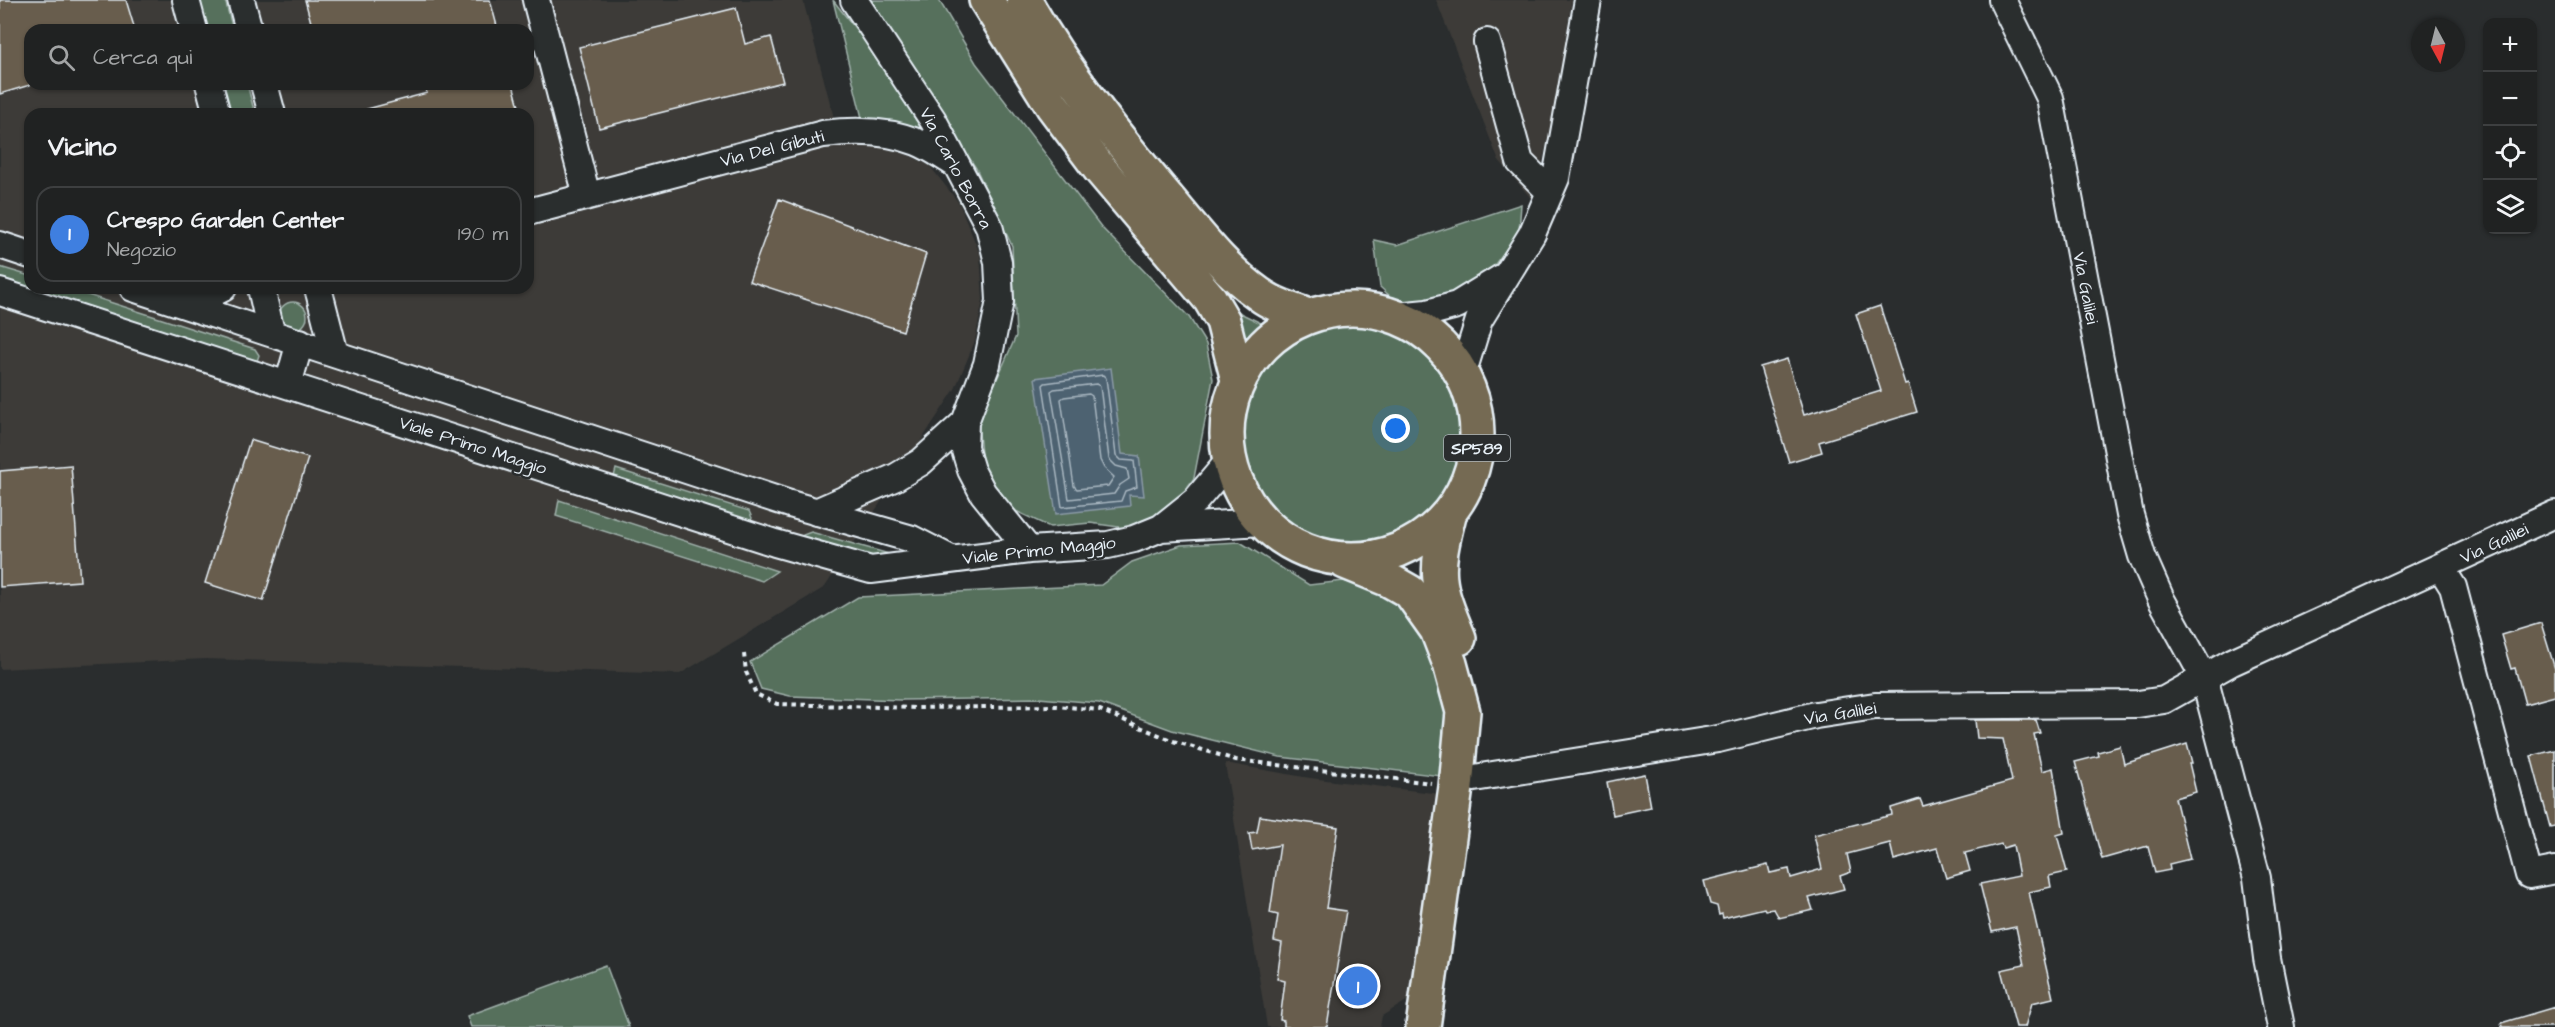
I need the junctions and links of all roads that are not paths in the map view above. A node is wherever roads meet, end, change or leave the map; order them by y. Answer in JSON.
{"nodes":[{"id":1,"x":186,"y":0,"type":"edge"},
{"id":2,"x":241,"y":0,"type":"edge"},
{"id":3,"x":536,"y":0,"type":"edge"},
{"id":4,"x":854,"y":0,"type":"edge"},
{"id":5,"x":986,"y":0,"type":"edge"},
{"id":6,"x":1024,"y":0,"type":"edge"},
{"id":7,"x":1588,"y":0,"type":"edge"},
{"id":8,"x":2002,"y":0,"type":"edge"},
{"id":9,"x":192,"y":24,"type":"edge"},
{"id":10,"x":247,"y":24,"type":"edge"},
{"id":11,"x":1487,"y":42,"type":"dead end"},
{"id":12,"x":211,"y":90,"type":"edge"},
{"id":13,"x":266,"y":90,"type":"edge"},
{"id":14,"x":215,"y":108,"type":"edge"},
{"id":15,"x":270,"y":108,"type":"edge"},
{"id":16,"x":954,"y":163,"type":"junction"},
{"id":17,"x":1550,"y":192,"type":"junction"},
{"id":18,"x":587,"y":196,"type":"junction"},
{"id":19,"x":534,"y":210,"type":"edge"},
{"id":20,"x":0,"y":245,"type":"edge"},
{"id":21,"x":24,"y":253,"type":"edge"},
{"id":22,"x":1504,"y":276,"type":"junction"},
{"id":23,"x":0,"y":292,"type":"edge"},
{"id":24,"x":152,"y":294,"type":"edge"},
{"id":25,"x":212,"y":294,"type":"edge"},
{"id":26,"x":262,"y":294,"type":"edge"},
{"id":27,"x":320,"y":294,"type":"edge"},
{"id":28,"x":189,"y":306,"type":"junction"},
{"id":29,"x":1309,"y":316,"type":"junction"},
{"id":30,"x":1396,"y":316,"type":"junction"},
{"id":31,"x":271,"y":332,"type":"junction"},
{"id":32,"x":300,"y":342,"type":"junction"},
{"id":33,"x":335,"y":354,"type":"junction"},
{"id":34,"x":1463,"y":372,"type":"junction"},
{"id":35,"x":1238,"y":380,"type":"junction"},
{"id":36,"x":288,"y":385,"type":"junction"},
{"id":37,"x":965,"y":422,"type":"junction"},
{"id":38,"x":1229,"y":461,"type":"junction"},
{"id":39,"x":790,"y":504,"type":"junction"},
{"id":40,"x":816,"y":512,"type":"junction"},
{"id":41,"x":2555,"y":514,"type":"edge"},
{"id":42,"x":1449,"y":515,"type":"junction"},
{"id":43,"x":1262,"y":522,"type":"junction"},
{"id":44,"x":1161,"y":528,"type":"junction"},
{"id":45,"x":776,"y":543,"type":"junction"},
{"id":46,"x":1029,"y":550,"type":"junction"},
{"id":47,"x":951,"y":559,"type":"junction"},
{"id":48,"x":1334,"y":559,"type":"junction"},
{"id":49,"x":2441,"y":568,"type":"junction"},
{"id":50,"x":2204,"y":676,"type":"junction"},
{"id":51,"x":1465,"y":782,"type":"junction"},
{"id":52,"x":2555,"y":870,"type":"edge"},
{"id":53,"x":1423,"y":1027,"type":"edge"},
{"id":54,"x":1441,"y":1027,"type":"edge"},
{"id":55,"x":2281,"y":1027,"type":"edge"}],
"edges":[{"from":1,"to":9,"type":"street"},
{"from":2,"to":10,"type":"street"},
{"from":3,"to":18,"type":"street"},
{"from":4,"to":16,"type":"street","name":"Via Carlo Borra"},
{"from":5,"to":35,"type":"main road","number":"SP589"},
{"from":6,"to":29,"type":"main road"},
{"from":7,"to":17,"type":"street"},
{"from":8,"to":50,"type":"street","name":"Via Galilei"},
{"from":11,"to":17,"type":"street"},
{"from":12,"to":14,"type":"street"},
{"from":13,"to":15,"type":"street"},
{"from":16,"to":18,"type":"street","name":"Via Del Gibuti"},
{"from":16,"to":37,"type":"street","name":"Via Carlo Borra"},
{"from":17,"to":22,"type":"street"},
{"from":18,"to":19,"type":"street","name":"Via Del Gibuti"},
{"from":20,"to":21,"type":"street"},
{"from":22,"to":30,"type":"street"},
{"from":22,"to":34,"type":"street"},
{"from":23,"to":36,"type":"street","name":"Viale Primo Maggio"},
{"from":24,"to":28,"type":"street","name":"Viale Primo Maggio"},
{"from":25,"to":28,"type":"street"},
{"from":26,"to":31,"type":"street"},
{"from":27,"to":33,"type":"street"},
{"from":28,"to":31,"type":"street","name":"Viale Primo Maggio"},
{"from":29,"to":30,"type":"main road","number":"SP589"},
{"from":29,"to":35,"type":"main road","number":"SP589"},
{"from":30,"to":34,"type":"main road","number":"SP589"},
{"from":31,"to":32,"type":"street","name":"Viale Primo Maggio"},
{"from":32,"to":33,"type":"street","name":"Viale Primo Maggio"},
{"from":32,"to":36,"type":"street"},
{"from":33,"to":39,"type":"street","name":"Viale Primo Maggio"},
{"from":34,"to":42,"type":"main road","number":"SP589"},
{"from":35,"to":38,"type":"main road","number":"SP589"},
{"from":36,"to":45,"type":"street","name":"Viale Primo Maggio"},
{"from":37,"to":40,"type":"street","name":"Via Carlo Borra"},
{"from":37,"to":46,"type":"street","name":"Via Carlo Borra"},
{"from":38,"to":43,"type":"main road","number":"SP589"},
{"from":38,"to":44,"type":"street"},
{"from":39,"to":40,"type":"street","name":"Viale Primo Maggio"},
{"from":39,"to":45,"type":"street"},
{"from":40,"to":47,"type":"street","name":"Viale Primo Maggio"},
{"from":41,"to":49,"type":"street","name":"Via Galilei"},
{"from":42,"to":48,"type":"main road","number":"SP589"},
{"from":42,"to":51,"type":"main road","number":"SP589"},
{"from":43,"to":44,"type":"street"},
{"from":43,"to":48,"type":"main road","number":"SP589"},
{"from":44,"to":46,"type":"street","name":"Viale Primo Maggio"},
{"from":45,"to":47,"type":"street","name":"Viale Primo Maggio"},
{"from":46,"to":47,"type":"street","name":"Viale Primo Maggio"},
{"from":48,"to":51,"type":"main road","number":"SP589"},
{"from":49,"to":50,"type":"street","name":"Via Galilei"},
{"from":49,"to":52,"type":"street"},
{"from":50,"to":51,"type":"street","name":"Via Galilei"},
{"from":50,"to":55,"type":"street","name":"Via Galilei"},
{"from":51,"to":53,"type":"main road","number":"SP589"},
{"from":51,"to":54,"type":"main road","number":"SP589"}]}
